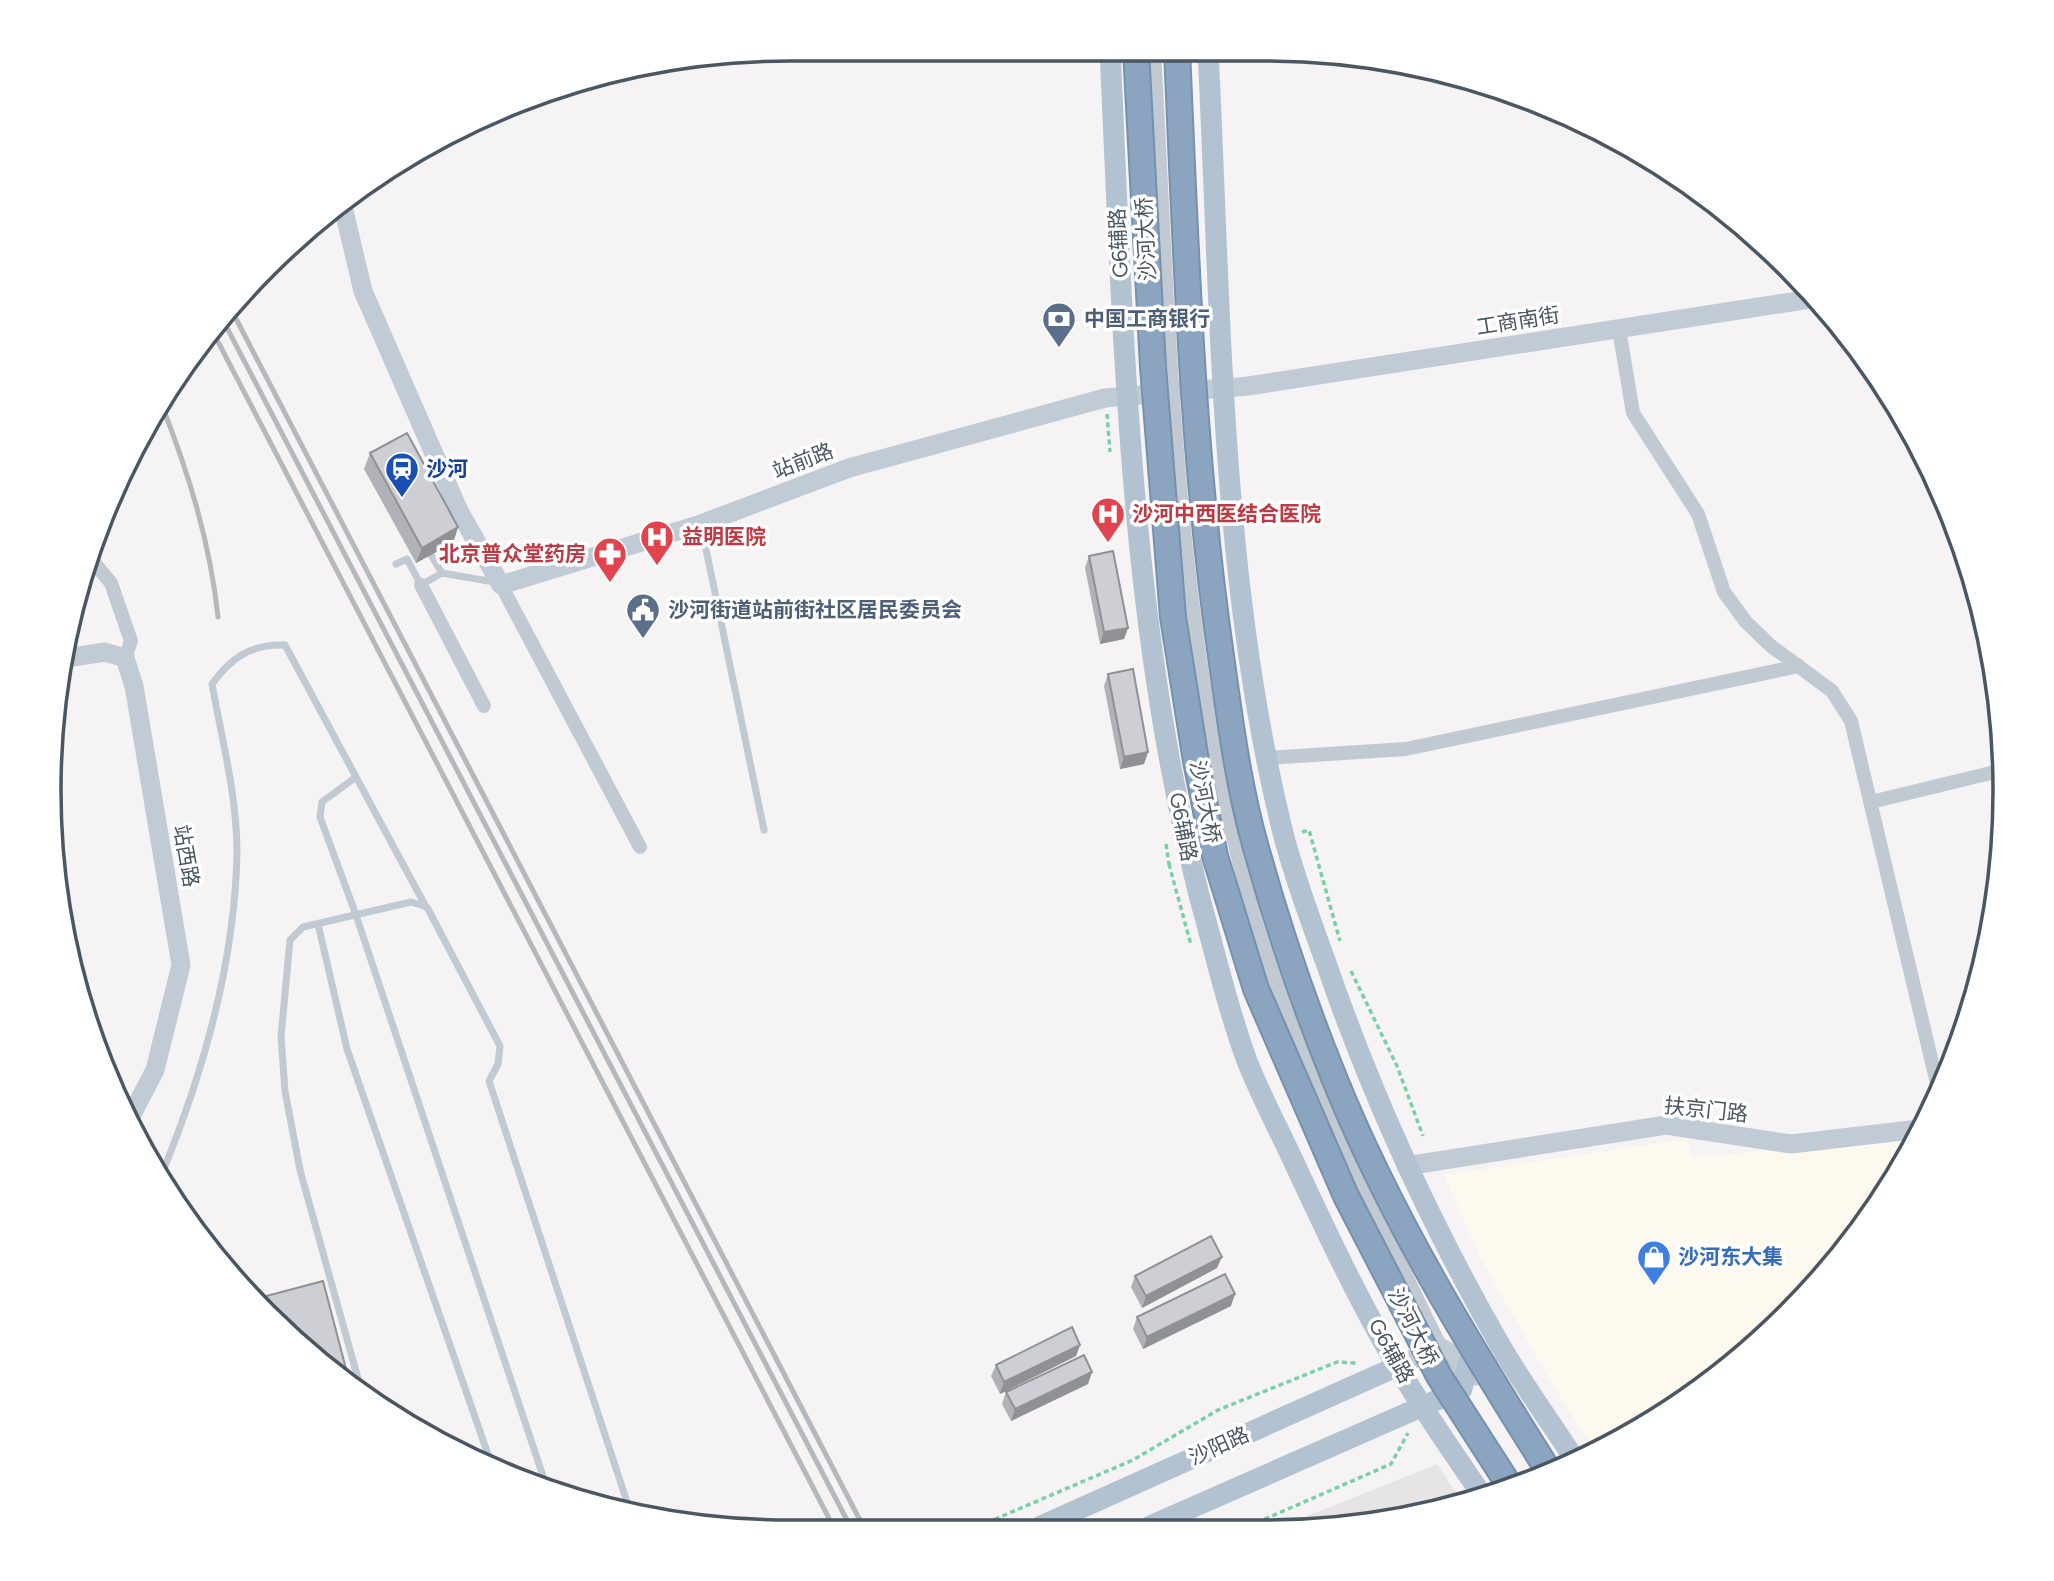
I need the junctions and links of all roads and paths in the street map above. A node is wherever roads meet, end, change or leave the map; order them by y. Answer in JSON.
{"nodes":[{"id":1,"x":1111,"y":61,"type":"edge"},
{"id":2,"x":1137,"y":61,"type":"edge"},
{"id":3,"x":1155,"y":61,"type":"edge"},
{"id":4,"x":1178,"y":61,"type":"edge"},
{"id":5,"x":1210,"y":61,"type":"edge"},
{"id":6,"x":345,"y":214,"type":"edge"},
{"id":7,"x":1803,"y":300,"type":"edge"},
{"id":8,"x":1619,"y":329,"type":"junction"},
{"id":9,"x":1225,"y":389,"type":"junction"},
{"id":10,"x":1174,"y":393,"type":"junction"},
{"id":11,"x":1126,"y":396,"type":"junction"},
{"id":12,"x":701,"y":524,"type":"junction"},
{"id":13,"x":431,"y":555,"type":"edge"},
{"id":14,"x":396,"y":564,"type":"dead end"},
{"id":15,"x":97,"y":566,"type":"edge"},
{"id":16,"x":442,"y":573,"type":"junction"},
{"id":17,"x":421,"y":585,"type":"junction"},
{"id":18,"x":501,"y":585,"type":"junction"},
{"id":19,"x":73,"y":657,"type":"edge"},
{"id":20,"x":125,"y":658,"type":"junction"},
{"id":21,"x":1799,"y":666,"type":"junction"},
{"id":22,"x":484,"y":706,"type":"dead end"},
{"id":23,"x":1267,"y":758,"type":"junction"},
{"id":24,"x":1992,"y":773,"type":"edge"},
{"id":25,"x":356,"y":777,"type":"junction"},
{"id":26,"x":1871,"y":802,"type":"junction"},
{"id":27,"x":764,"y":830,"type":"dead end"},
{"id":28,"x":640,"y":847,"type":"dead end"},
{"id":29,"x":427,"y":907,"type":"junction"},
{"id":30,"x":356,"y":915,"type":"junction"},
{"id":31,"x":318,"y":924,"type":"junction"},
{"id":32,"x":1935,"y":1075,"type":"edge"},
{"id":33,"x":134,"y":1109,"type":"edge"},
{"id":34,"x":1909,"y":1130,"type":"edge"},
{"id":35,"x":165,"y":1165,"type":"edge"},
{"id":36,"x":1406,"y":1166,"type":"junction"},
{"id":37,"x":1440,"y":1347,"type":"junction"},
{"id":38,"x":1468,"y":1363,"type":"junction"},
{"id":39,"x":1361,"y":1364,"type":"dead end"},
{"id":40,"x":1398,"y":1366,"type":"junction"},
{"id":41,"x":357,"y":1377,"type":"edge"},
{"id":42,"x":1462,"y":1389,"type":"junction"},
{"id":43,"x":1423,"y":1406,"type":"junction"},
{"id":44,"x":1569,"y":1452,"type":"edge"},
{"id":45,"x":488,"y":1454,"type":"edge"},
{"id":46,"x":1544,"y":1464,"type":"edge"},
{"id":47,"x":1533,"y":1468,"type":"edge"},
{"id":48,"x":1516,"y":1474,"type":"edge"},
{"id":49,"x":543,"y":1476,"type":"edge"},
{"id":50,"x":1505,"y":1478,"type":"edge"},
{"id":51,"x":1477,"y":1487,"type":"edge"},
{"id":52,"x":627,"y":1501,"type":"edge"},
{"id":53,"x":993,"y":1520,"type":"edge"},
{"id":54,"x":1054,"y":1520,"type":"edge"},
{"id":55,"x":1164,"y":1520,"type":"edge"},
{"id":56,"x":1263,"y":1520,"type":"edge"}],
"edges":[{"from":1,"to":11,"type":"main road","name":"G6辅路"},
{"from":2,"to":50,"type":"highway","name":"沙河大桥","bridge":true},
{"from":3,"to":10,"type":"street"},
{"from":4,"to":46,"type":"highway","name":"沙河大桥","bridge":true},
{"from":5,"to":9,"type":"main road"},
{"from":6,"to":18,"type":"street"},
{"from":7,"to":8,"type":"street","name":"工商南街"},
{"from":8,"to":9,"type":"street","name":"工商南街"},
{"from":8,"to":21,"type":"street"},
{"from":9,"to":10,"type":"street","name":"工商南街"},
{"from":9,"to":23,"type":"main road"},
{"from":10,"to":11,"type":"street","name":"站前路"},
{"from":10,"to":37,"type":"street"},
{"from":11,"to":12,"type":"street","name":"站前路"},
{"from":11,"to":40,"type":"main road","name":"G6辅路"},
{"from":12,"to":18,"type":"street","name":"站前路"},
{"from":12,"to":27,"type":"lane"},
{"from":13,"to":16,"type":"lane"},
{"from":14,"to":17,"type":"lane"},
{"from":15,"to":20,"type":"street"},
{"from":16,"to":17,"type":"lane"},
{"from":16,"to":18,"type":"lane"},
{"from":17,"to":22,"type":"street"},
{"from":18,"to":28,"type":"street"},
{"from":19,"to":20,"type":"street"},
{"from":20,"to":33,"type":"street","name":"站西路"},
{"from":21,"to":23,"type":"street"},
{"from":21,"to":26,"type":"street"},
{"from":23,"to":36,"type":"main road"},
{"from":24,"to":26,"type":"street"},
{"from":25,"to":29,"type":"lane"},
{"from":25,"to":30,"type":"lane"},
{"from":25,"to":35,"type":"lane"},
{"from":26,"to":32,"type":"street"},
{"from":29,"to":30,"type":"lane"},
{"from":29,"to":52,"type":"lane"},
{"from":30,"to":31,"type":"lane"},
{"from":30,"to":49,"type":"lane"},
{"from":31,"to":41,"type":"lane"},
{"from":31,"to":45,"type":"lane"},
{"from":34,"to":36,"type":"street","name":"扶京门路"},
{"from":36,"to":44,"type":"main road"},
{"from":37,"to":38,"type":"street"},
{"from":37,"to":40,"type":"street"},
{"from":37,"to":42,"type":"street"},
{"from":38,"to":42,"type":"main road"},
{"from":38,"to":47,"type":"street"},
{"from":39,"to":53,"type":"path"},
{"from":40,"to":43,"type":"main road","name":"G6辅路"},
{"from":40,"to":54,"type":"main road","name":"沙阳路"},
{"from":42,"to":43,"type":"main road"},
{"from":42,"to":48,"type":"street"},
{"from":43,"to":51,"type":"main road","name":"G6辅路"},
{"from":43,"to":55,"type":"main road"},
{"from":43,"to":56,"type":"path"}]}
